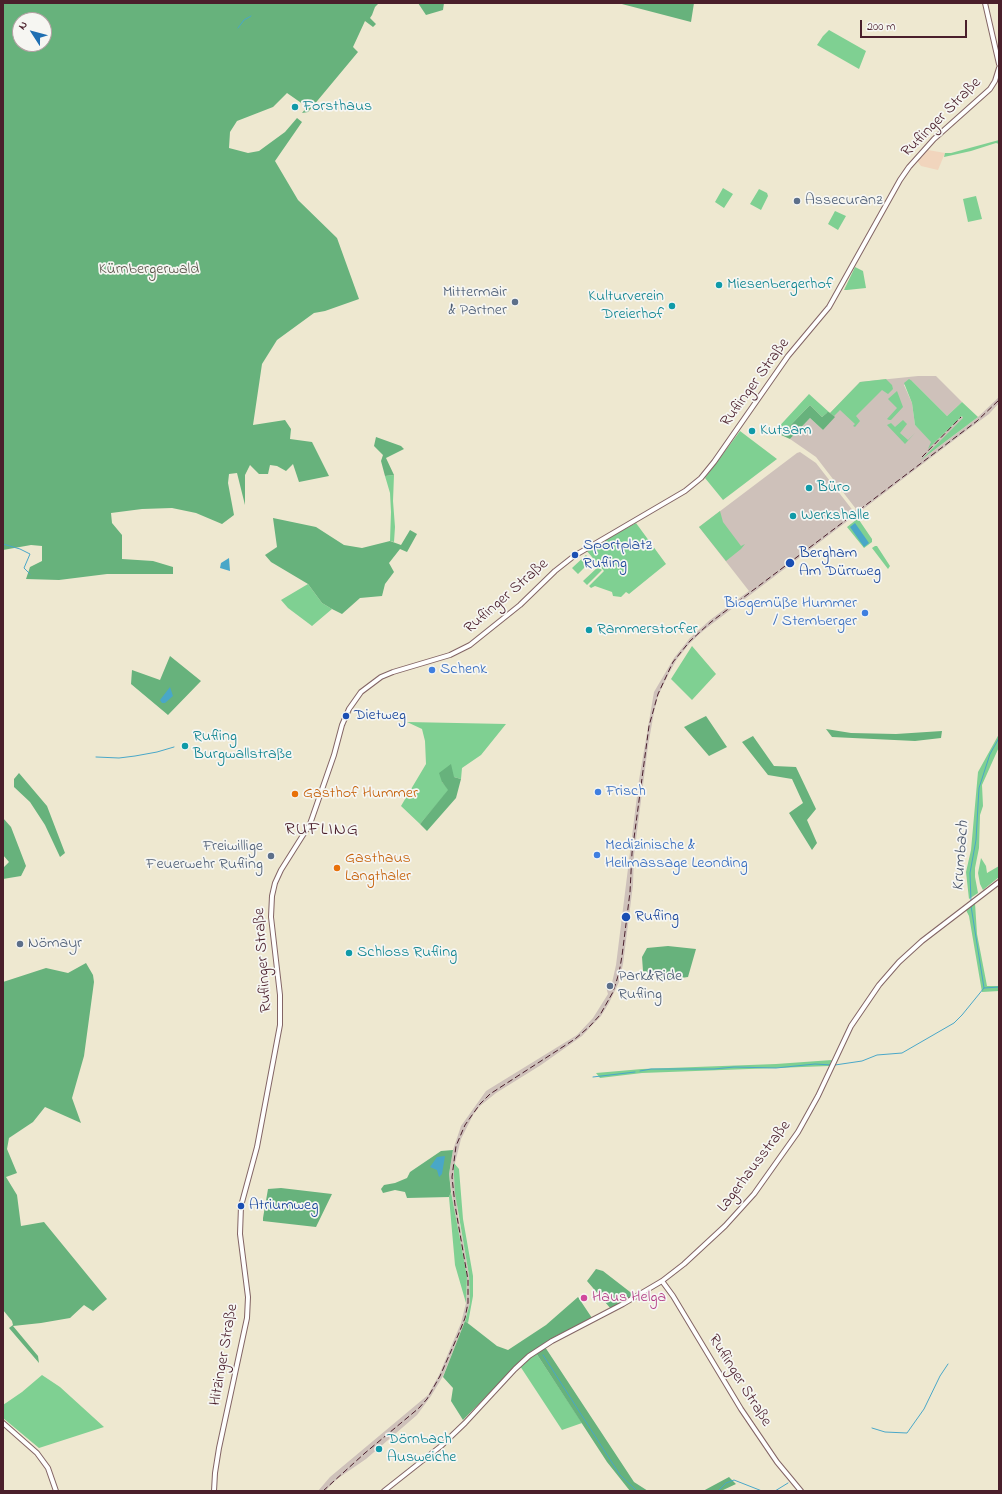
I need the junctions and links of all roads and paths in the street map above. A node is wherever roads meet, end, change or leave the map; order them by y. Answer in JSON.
{"nodes":[{"id":1,"x":985,"y":3,"type":"edge"},
{"id":2,"x":999,"y":64,"type":"edge"},
{"id":3,"x":999,"y":68,"type":"edge"},
{"id":4,"x":999,"y":882,"type":"edge"},
{"id":5,"x":239,"y":1223,"type":"joint"},
{"id":6,"x":662,"y":1281,"type":"junction"},
{"id":7,"x":3,"y":1423,"type":"edge"},
{"id":8,"x":56,"y":1491,"type":"edge"},
{"id":9,"x":214,"y":1491,"type":"edge"},
{"id":10,"x":384,"y":1491,"type":"edge"},
{"id":11,"x":801,"y":1491,"type":"edge"}],
"edges":[{"from":1,"to":2,"type":"street"},
{"from":3,"to":5,"type":"street","name":"Ruflinger Straße"},
{"from":4,"to":6,"type":"street","name":"Lagerhausstraße"},
{"from":5,"to":9,"type":"street","name":"Hitzinger Straße"},
{"from":6,"to":10,"type":"street","name":"Lagerhausstraße"},
{"from":6,"to":11,"type":"street","name":"Ruflinger Straße"},
{"from":7,"to":8,"type":"street"}]}
